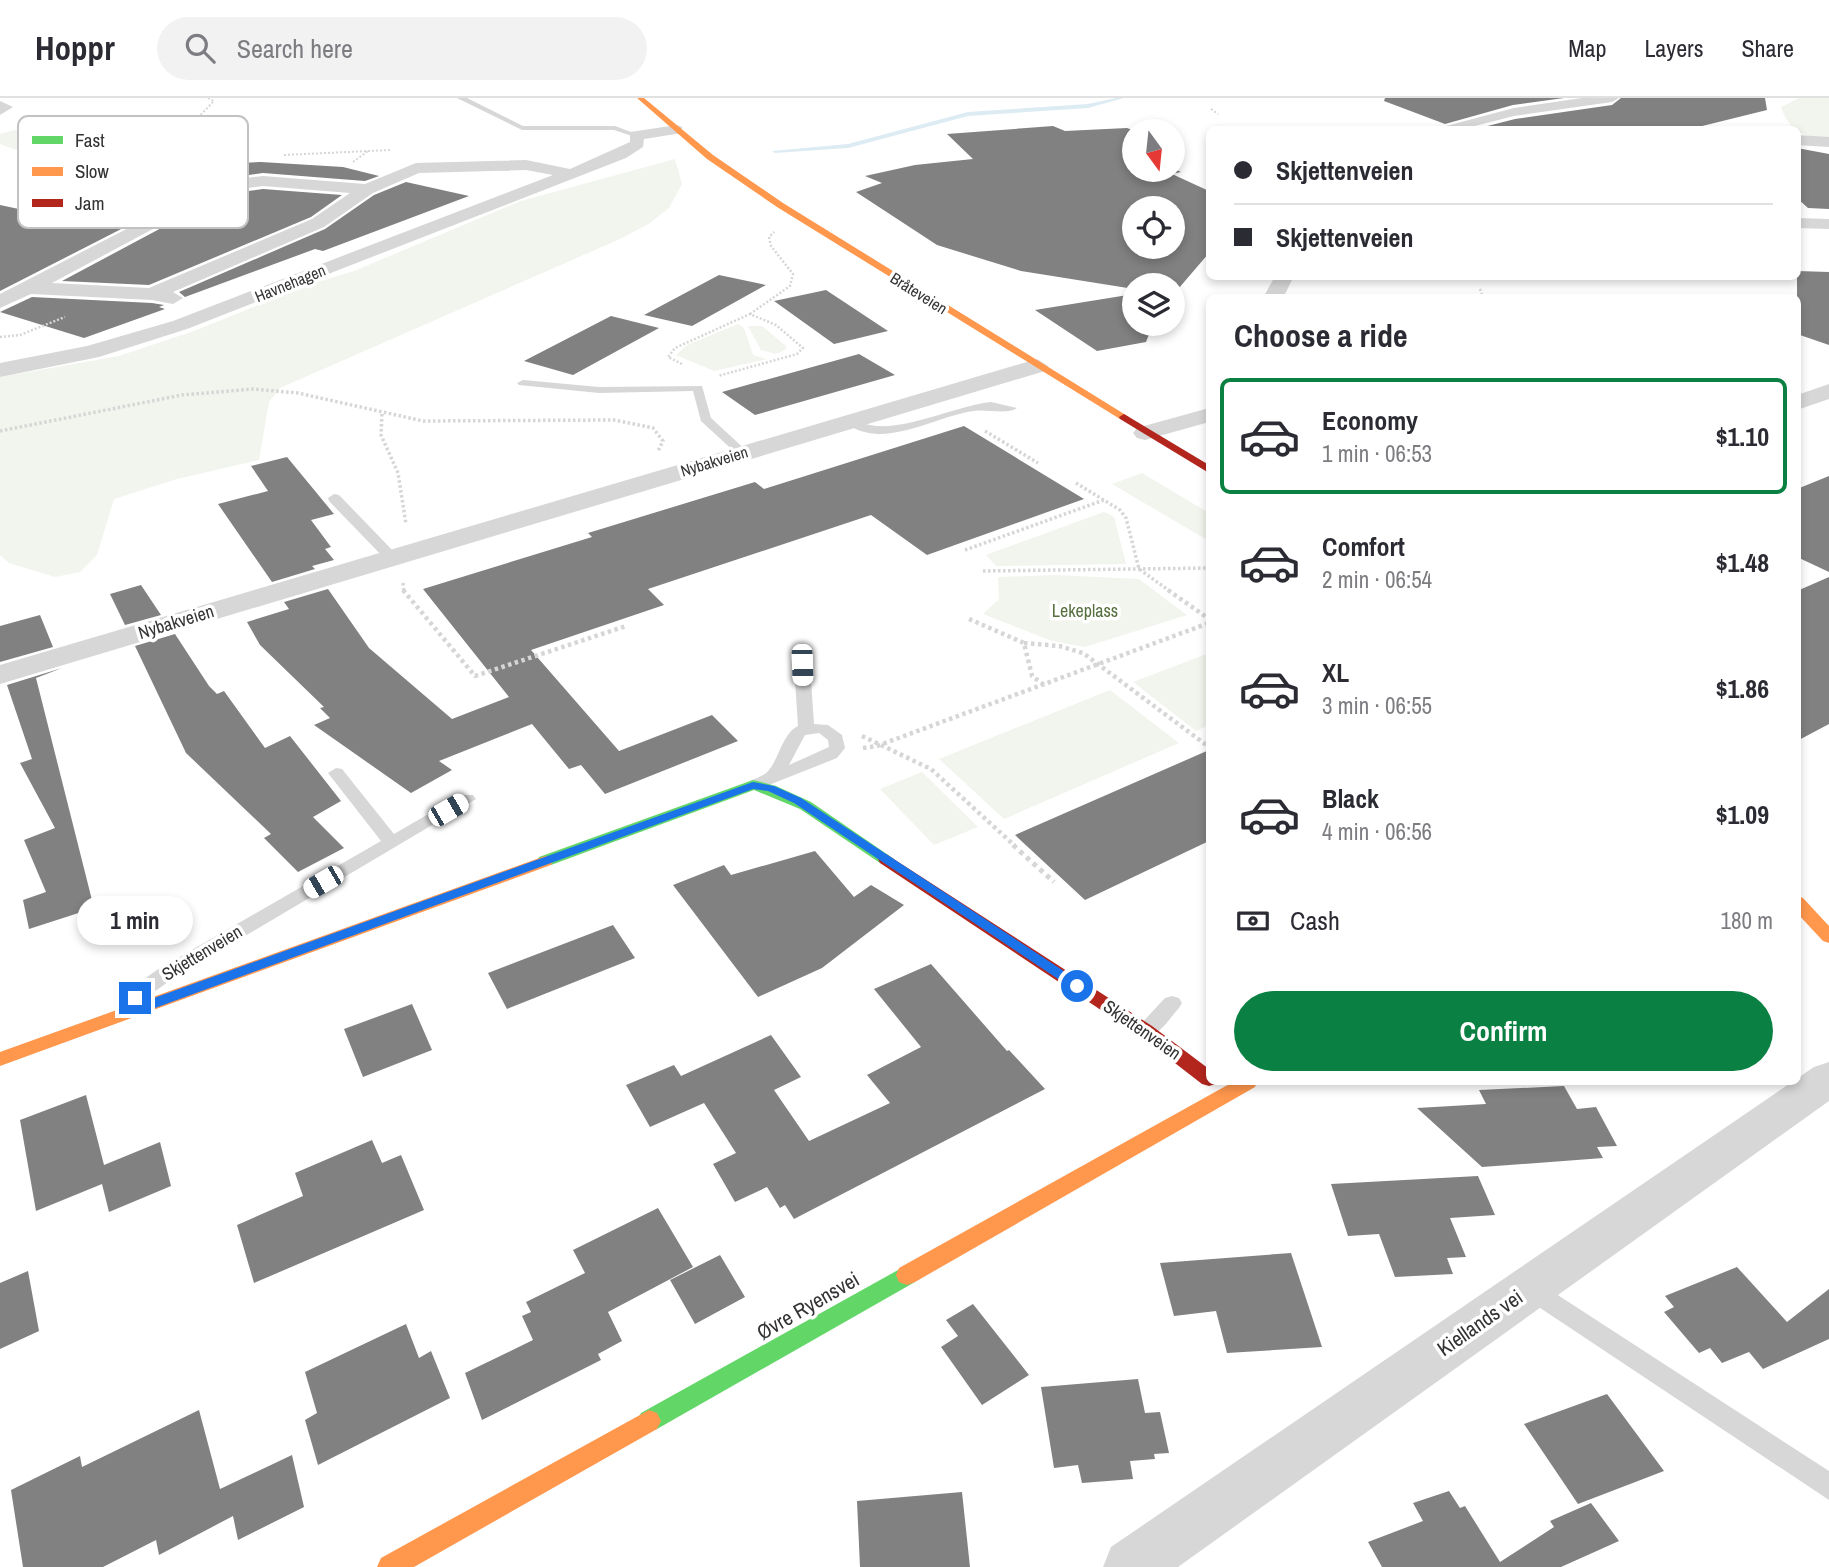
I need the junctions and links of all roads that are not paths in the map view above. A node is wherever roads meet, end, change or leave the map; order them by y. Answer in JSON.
{"nodes":[{"id":1,"x":461,"y":98,"type":"edge"},
{"id":2,"x":640,"y":98,"type":"edge"},
{"id":3,"x":1612,"y":98,"type":"edge"},
{"id":4,"x":1454,"y":126,"type":"edge"},
{"id":5,"x":677,"y":130,"type":"junction"},
{"id":6,"x":635,"y":135,"type":"junction"},
{"id":7,"x":1801,"y":139,"type":"edge"},
{"id":8,"x":1829,"y":142,"type":"edge"},
{"id":9,"x":573,"y":174,"type":"junction"},
{"id":10,"x":248,"y":183,"type":"edge"},
{"id":11,"x":367,"y":189,"type":"junction"},
{"id":12,"x":364,"y":211,"type":"dead end"},
{"id":13,"x":1801,"y":223,"type":"edge"},
{"id":14,"x":1829,"y":224,"type":"edge"},
{"id":15,"x":145,"y":228,"type":"edge"},
{"id":16,"x":305,"y":229,"type":"junction"},
{"id":17,"x":27,"y":288,"type":"junction"},
{"id":18,"x":152,"y":294,"type":"junction"},
{"id":19,"x":0,"y":302,"type":"edge"},
{"id":20,"x":216,"y":312,"type":"junction"},
{"id":21,"x":1037,"y":366,"type":"junction"},
{"id":22,"x":0,"y":370,"type":"edge"},
{"id":23,"x":523,"y":383,"type":"dead end"},
{"id":24,"x":1829,"y":391,"type":"edge"},
{"id":25,"x":1801,"y":401,"type":"edge"},
{"id":26,"x":1012,"y":408,"type":"dead end"},
{"id":27,"x":1801,"y":414,"type":"edge"},
{"id":28,"x":1206,"y":416,"type":"edge"},
{"id":29,"x":1829,"y":418,"type":"edge"},
{"id":30,"x":849,"y":421,"type":"junction"},
{"id":31,"x":1145,"y":433,"type":"junction"},
{"id":32,"x":743,"y":453,"type":"junction"},
{"id":33,"x":1206,"y":468,"type":"edge"},
{"id":34,"x":334,"y":498,"type":"dead end"},
{"id":35,"x":401,"y":555,"type":"junction"},
{"id":36,"x":802,"y":665,"type":"dead end"},
{"id":37,"x":0,"y":675,"type":"edge"},
{"id":38,"x":806,"y":728,"type":"junction"},
{"id":39,"x":336,"y":773,"type":"dead end"},
{"id":40,"x":774,"y":777,"type":"junction"},
{"id":41,"x":753,"y":786,"type":"junction"},
{"id":42,"x":467,"y":799,"type":"dead end"},
{"id":43,"x":392,"y":843,"type":"junction"},
{"id":44,"x":1801,"y":906,"type":"edge"},
{"id":45,"x":1829,"y":937,"type":"edge"},
{"id":46,"x":1172,"y":1003,"type":"dead end"},
{"id":47,"x":131,"y":1011,"type":"junction"},
{"id":48,"x":1146,"y":1031,"type":"junction"},
{"id":49,"x":0,"y":1059,"type":"edge"},
{"id":50,"x":1206,"y":1072,"type":"edge"},
{"id":51,"x":1829,"y":1079,"type":"edge"},
{"id":52,"x":1222,"y":1085,"type":"edge"},
{"id":53,"x":1530,"y":1288,"type":"junction"},
{"id":54,"x":1829,"y":1487,"type":"edge"},
{"id":55,"x":390,"y":1567,"type":"edge"},
{"id":56,"x":1131,"y":1567,"type":"edge"}],
"edges":[{"from":1,"to":6,"type":"lane"},
{"from":2,"to":5,"type":"main road","name":"Bråteveien"},
{"from":3,"to":4,"type":"street"},
{"from":5,"to":6,"type":"street"},
{"from":5,"to":21,"type":"main road","name":"Bråteveien"},
{"from":6,"to":9,"type":"street","name":"Havnehagen"},
{"from":7,"to":8,"type":"street"},
{"from":9,"to":11,"type":"street"},
{"from":9,"to":20,"type":"street","name":"Havnehagen"},
{"from":10,"to":11,"type":"street"},
{"from":11,"to":16,"type":"street"},
{"from":12,"to":16,"type":"street"},
{"from":13,"to":14,"type":"street"},
{"from":15,"to":17,"type":"street"},
{"from":16,"to":18,"type":"street"},
{"from":17,"to":18,"type":"street"},
{"from":17,"to":19,"type":"street"},
{"from":18,"to":20,"type":"street"},
{"from":20,"to":22,"type":"street","name":"Havnehagen"},
{"from":21,"to":30,"type":"street","name":"Nybakveien"},
{"from":21,"to":31,"type":"main road","name":"Bråteveien"},
{"from":23,"to":32,"type":"lane"},
{"from":24,"to":25,"type":"street"},
{"from":26,"to":30,"type":"lane"},
{"from":27,"to":29,"type":"street"},
{"from":28,"to":31,"type":"street"},
{"from":30,"to":32,"type":"street","name":"Nybakveien"},
{"from":31,"to":33,"type":"main road","name":"Bråteveien"},
{"from":32,"to":35,"type":"street","name":"Nybakveien"},
{"from":34,"to":35,"type":"lane"},
{"from":35,"to":37,"type":"street","name":"Nybakveien"},
{"from":36,"to":38,"type":"lane"},
{"from":38,"to":40,"type":"lane"},
{"from":38,"to":40,"type":"lane","name":"Skjettenveien"},
{"from":39,"to":43,"type":"lane"},
{"from":40,"to":41,"type":"lane","name":"Skjettenveien"},
{"from":41,"to":47,"type":"main road","name":"Skjettenveien"},
{"from":41,"to":48,"type":"main road","name":"Skjettenveien"},
{"from":42,"to":43,"type":"lane","name":"Skjettenveien"},
{"from":43,"to":47,"type":"lane","name":"Skjettenveien"},
{"from":44,"to":45,"type":"main road"},
{"from":46,"to":48,"type":"lane"},
{"from":47,"to":49,"type":"main road","name":"Skjettenveien"},
{"from":48,"to":50,"type":"main road","name":"Skjettenveien"},
{"from":51,"to":53,"type":"street","name":"Kiellands vei"},
{"from":52,"to":55,"type":"main road","name":"Øvre Ryensvei"},
{"from":53,"to":54,"type":"lane"},
{"from":53,"to":56,"type":"street","name":"Kiellands vei"}]}
